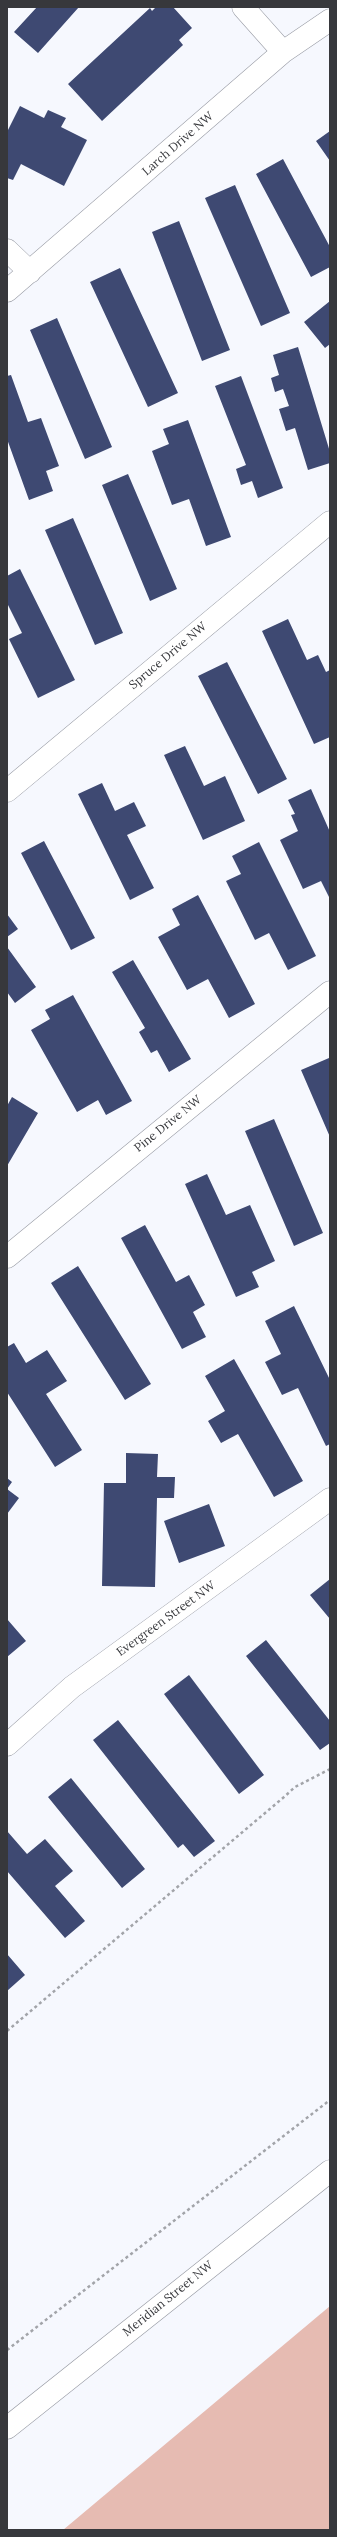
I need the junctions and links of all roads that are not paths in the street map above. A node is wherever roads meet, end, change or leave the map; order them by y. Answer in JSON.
{"nodes":[{"id":1,"x":243,"y":7,"type":"edge"},
{"id":2,"x":330,"y":20,"type":"edge"},
{"id":3,"x":283,"y":52,"type":"junction"},
{"id":4,"x":7,"y":250,"type":"edge"},
{"id":5,"x":30,"y":272,"type":"junction"},
{"id":6,"x":7,"y":291,"type":"edge"},
{"id":7,"x":330,"y":522,"type":"edge"},
{"id":8,"x":7,"y":791,"type":"edge"},
{"id":9,"x":330,"y":992,"type":"edge"},
{"id":10,"x":7,"y":1257,"type":"edge"},
{"id":11,"x":330,"y":1499,"type":"edge"},
{"id":12,"x":7,"y":1745,"type":"edge"},
{"id":13,"x":330,"y":2171,"type":"edge"},
{"id":14,"x":7,"y":2428,"type":"edge"}],
"edges":[{"from":1,"to":3,"type":"street"},
{"from":2,"to":3,"type":"street","name":"Larch Drive NW"},
{"from":3,"to":5,"type":"street","name":"Larch Drive NW"},
{"from":4,"to":5,"type":"street"},
{"from":5,"to":6,"type":"street","name":"Larch Drive NW"},
{"from":7,"to":8,"type":"street","name":"Spruce Drive NW"},
{"from":9,"to":10,"type":"street","name":"Pine Drive NW"},
{"from":11,"to":12,"type":"street","name":"Evergreen Street NW"},
{"from":13,"to":14,"type":"street","name":"Meridian Street NW"}]}
